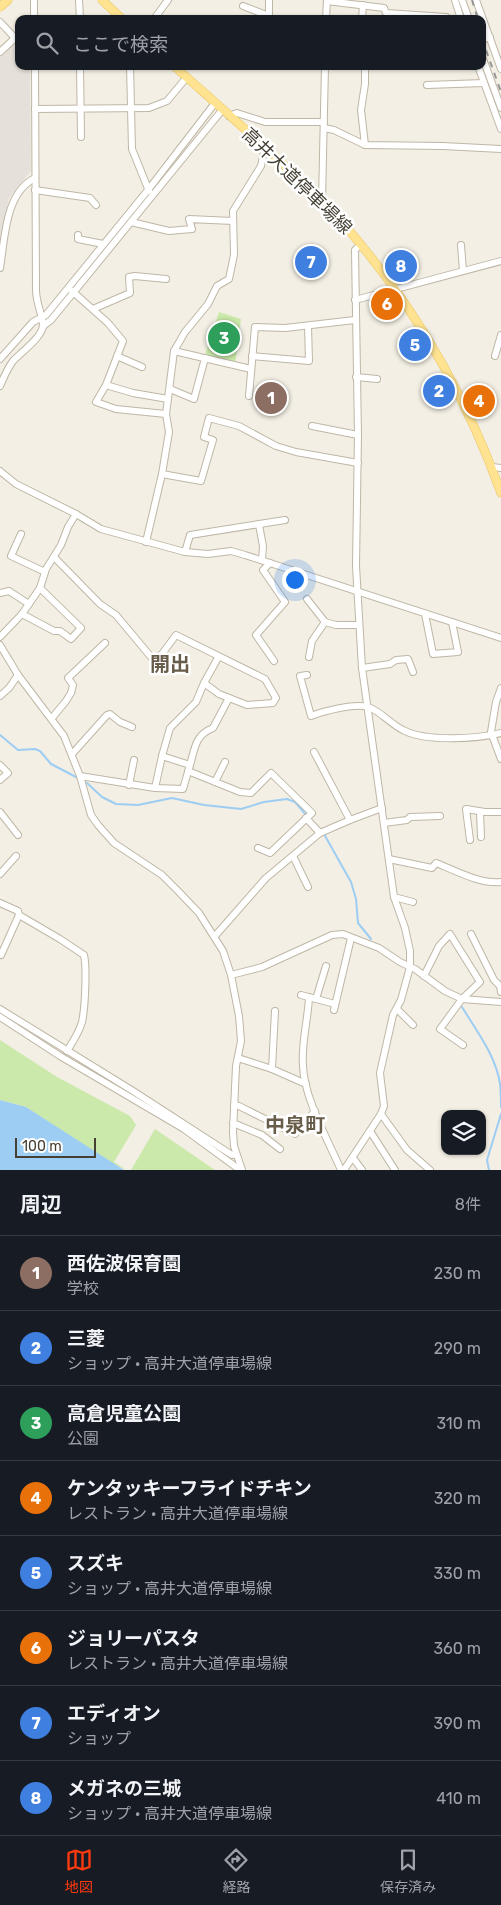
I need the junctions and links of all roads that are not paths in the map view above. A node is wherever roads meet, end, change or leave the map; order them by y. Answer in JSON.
{"nodes":[{"id":1,"x":8,"y":0,"type":"edge"},
{"id":2,"x":34,"y":0,"type":"edge"},
{"id":3,"x":80,"y":0,"type":"edge"},
{"id":4,"x":102,"y":0,"type":"edge"},
{"id":5,"x":168,"y":0,"type":"edge"},
{"id":6,"x":269,"y":0,"type":"edge"},
{"id":7,"x":455,"y":0,"type":"edge"},
{"id":8,"x":462,"y":0,"type":"edge"},
{"id":9,"x":476,"y":0,"type":"edge"},
{"id":10,"x":327,"y":1,"type":"edge"},
{"id":11,"x":362,"y":5,"type":"junction"},
{"id":12,"x":243,"y":6,"type":"dead end"},
{"id":13,"x":0,"y":7,"type":"edge"},
{"id":14,"x":34,"y":15,"type":"edge"},
{"id":15,"x":80,"y":15,"type":"edge"},
{"id":16,"x":118,"y":15,"type":"edge"},
{"id":17,"x":157,"y":15,"type":"edge"},
{"id":18,"x":266,"y":15,"type":"edge"},
{"id":19,"x":269,"y":15,"type":"edge"},
{"id":20,"x":326,"y":15,"type":"edge"},
{"id":21,"x":362,"y":15,"type":"edge"},
{"id":22,"x":426,"y":15,"type":"edge"},
{"id":23,"x":460,"y":15,"type":"edge"},
{"id":24,"x":468,"y":15,"type":"edge"},
{"id":25,"x":482,"y":15,"type":"edge"},
{"id":26,"x":0,"y":22,"type":"edge"},
{"id":27,"x":486,"y":26,"type":"edge"},
{"id":28,"x":15,"y":36,"type":"edge"},
{"id":29,"x":490,"y":37,"type":"junction"},
{"id":30,"x":486,"y":38,"type":"edge"},
{"id":31,"x":15,"y":40,"type":"edge"},
{"id":32,"x":0,"y":52,"type":"edge"},
{"id":33,"x":486,"y":67,"type":"edge"},
{"id":34,"x":35,"y":70,"type":"edge"},
{"id":35,"x":80,"y":70,"type":"edge"},
{"id":36,"x":130,"y":70,"type":"edge"},
{"id":37,"x":178,"y":70,"type":"edge"},
{"id":38,"x":325,"y":70,"type":"edge"},
{"id":39,"x":365,"y":70,"type":"edge"},
{"id":40,"x":480,"y":70,"type":"edge"},
{"id":41,"x":501,"y":70,"type":"edge"},
{"id":42,"x":186,"y":77,"type":"junction"},
{"id":43,"x":484,"y":82,"type":"junction"},
{"id":44,"x":427,"y":85,"type":"dead end"},
{"id":45,"x":215,"y":103,"type":"junction"},
{"id":46,"x":81,"y":108,"type":"junction"},
{"id":47,"x":131,"y":108,"type":"junction"},
{"id":48,"x":501,"y":108,"type":"edge"},
{"id":49,"x":35,"y":109,"type":"junction"},
{"id":50,"x":223,"y":110,"type":"junction"},
{"id":51,"x":229,"y":116,"type":"junction"},
{"id":52,"x":324,"y":125,"type":"junction"},
{"id":53,"x":501,"y":130,"type":"edge"},
{"id":54,"x":81,"y":136,"type":"dead end"},
{"id":55,"x":365,"y":145,"type":"junction"},
{"id":56,"x":265,"y":147,"type":"junction"},
{"id":57,"x":501,"y":149,"type":"edge"},
{"id":58,"x":35,"y":178,"type":"junction"},
{"id":59,"x":35,"y":190,"type":"junction"},
{"id":60,"x":150,"y":193,"type":"junction"},
{"id":61,"x":322,"y":200,"type":"junction"},
{"id":62,"x":96,"y":205,"type":"dead end"},
{"id":63,"x":233,"y":221,"type":"junction"},
{"id":64,"x":131,"y":222,"type":"junction"},
{"id":65,"x":78,"y":235,"type":"dead end"},
{"id":66,"x":103,"y":244,"type":"junction"},
{"id":67,"x":360,"y":244,"type":"junction"},
{"id":68,"x":461,"y":245,"type":"dead end"},
{"id":69,"x":501,"y":261,"type":"edge"},
{"id":70,"x":0,"y":268,"type":"edge"},
{"id":71,"x":463,"y":271,"type":"junction"},
{"id":72,"x":166,"y":279,"type":"dead end"},
{"id":73,"x":396,"y":289,"type":"junction"},
{"id":74,"x":71,"y":290,"type":"junction"},
{"id":75,"x":355,"y":300,"type":"junction"},
{"id":76,"x":93,"y":309,"type":"junction"},
{"id":77,"x":41,"y":317,"type":"junction"},
{"id":78,"x":355,"y":320,"type":"junction"},
{"id":79,"x":43,"y":326,"type":"junction"},
{"id":80,"x":308,"y":326,"type":"junction"},
{"id":81,"x":501,"y":335,"type":"edge"},
{"id":82,"x":174,"y":351,"type":"junction"},
{"id":83,"x":117,"y":356,"type":"junction"},
{"id":84,"x":252,"y":356,"type":"junction"},
{"id":85,"x":495,"y":356,"type":"dead end"},
{"id":86,"x":205,"y":358,"type":"junction"},
{"id":87,"x":0,"y":359,"type":"edge"},
{"id":88,"x":142,"y":367,"type":"dead end"},
{"id":89,"x":251,"y":369,"type":"junction"},
{"id":90,"x":356,"y":377,"type":"junction"},
{"id":91,"x":377,"y":379,"type":"dead end"},
{"id":92,"x":106,"y":385,"type":"junction"},
{"id":93,"x":0,"y":386,"type":"edge"},
{"id":94,"x":170,"y":390,"type":"junction"},
{"id":95,"x":249,"y":396,"type":"dead end"},
{"id":96,"x":168,"y":399,"type":"junction"},
{"id":97,"x":166,"y":414,"type":"junction"},
{"id":98,"x":312,"y":426,"type":"dead end"},
{"id":99,"x":358,"y":435,"type":"junction"},
{"id":100,"x":358,"y":463,"type":"junction"},
{"id":101,"x":492,"y":467,"type":"junction"},
{"id":102,"x":501,"y":468,"type":"edge"},
{"id":103,"x":0,"y":471,"type":"edge"},
{"id":104,"x":162,"y":474,"type":"junction"},
{"id":105,"x":501,"y":493,"type":"edge"},
{"id":106,"x":76,"y":514,"type":"junction"},
{"id":107,"x":285,"y":520,"type":"dead end"},
{"id":108,"x":259,"y":525,"type":"junction"},
{"id":109,"x":21,"y":534,"type":"dead end"},
{"id":110,"x":146,"y":542,"type":"junction"},
{"id":111,"x":185,"y":552,"type":"junction"},
{"id":112,"x":54,"y":557,"type":"junction"},
{"id":113,"x":262,"y":560,"type":"junction"},
{"id":114,"x":270,"y":563,"type":"junction"},
{"id":115,"x":45,"y":572,"type":"junction"},
{"id":116,"x":40,"y":588,"type":"junction"},
{"id":117,"x":358,"y":590,"type":"junction"},
{"id":118,"x":0,"y":593,"type":"edge"},
{"id":119,"x":307,"y":598,"type":"dead end"},
{"id":120,"x":29,"y":604,"type":"junction"},
{"id":121,"x":22,"y":614,"type":"junction"},
{"id":122,"x":425,"y":614,"type":"junction"},
{"id":123,"x":325,"y":622,"type":"junction"},
{"id":124,"x":452,"y":622,"type":"junction"},
{"id":125,"x":360,"y":625,"type":"junction"},
{"id":126,"x":0,"y":637,"type":"edge"},
{"id":127,"x":501,"y":638,"type":"edge"},
{"id":128,"x":106,"y":643,"type":"dead end"},
{"id":129,"x":0,"y":645,"type":"edge"},
{"id":130,"x":218,"y":656,"type":"junction"},
{"id":131,"x":309,"y":657,"type":"dead end"},
{"id":132,"x":274,"y":661,"type":"dead end"},
{"id":133,"x":362,"y":668,"type":"junction"},
{"id":134,"x":413,"y":672,"type":"dead end"},
{"id":135,"x":18,"y":674,"type":"junction"},
{"id":136,"x":308,"y":675,"type":"dead end"},
{"id":137,"x":204,"y":683,"type":"junction"},
{"id":138,"x":501,"y":688,"type":"edge"},
{"id":139,"x":0,"y":696,"type":"edge"},
{"id":140,"x":229,"y":698,"type":"junction"},
{"id":141,"x":368,"y":707,"type":"junction"},
{"id":142,"x":52,"y":718,"type":"junction"},
{"id":143,"x":132,"y":727,"type":"dead end"},
{"id":144,"x":501,"y":733,"type":"edge"},
{"id":145,"x":492,"y":735,"type":"junction"},
{"id":146,"x":314,"y":752,"type":"dead end"},
{"id":147,"x":72,"y":754,"type":"junction"},
{"id":148,"x":162,"y":756,"type":"junction"},
{"id":149,"x":501,"y":759,"type":"edge"},
{"id":150,"x":134,"y":760,"type":"dead end"},
{"id":151,"x":225,"y":762,"type":"dead end"},
{"id":152,"x":0,"y":765,"type":"edge"},
{"id":153,"x":189,"y":768,"type":"junction"},
{"id":154,"x":80,"y":776,"type":"junction"},
{"id":155,"x":0,"y":780,"type":"edge"},
{"id":156,"x":215,"y":782,"type":"junction"},
{"id":157,"x":129,"y":785,"type":"junction"},
{"id":158,"x":155,"y":788,"type":"junction"},
{"id":159,"x":382,"y":808,"type":"junction"},
{"id":160,"x":0,"y":812,"type":"edge"},
{"id":161,"x":480,"y":812,"type":"junction"},
{"id":162,"x":501,"y":812,"type":"edge"},
{"id":163,"x":440,"y":816,"type":"dead end"},
{"id":164,"x":306,"y":818,"type":"junction"},
{"id":165,"x":350,"y":820,"type":"junction"},
{"id":166,"x":384,"y":823,"type":"junction"},
{"id":167,"x":320,"y":833,"type":"junction"},
{"id":168,"x":18,"y":835,"type":"dead end"},
{"id":169,"x":481,"y":837,"type":"dead end"},
{"id":170,"x":470,"y":840,"type":"dead end"},
{"id":171,"x":258,"y":848,"type":"dead end"},
{"id":172,"x":16,"y":856,"type":"dead end"},
{"id":173,"x":293,"y":856,"type":"junction"},
{"id":174,"x":389,"y":859,"type":"junction"},
{"id":175,"x":0,"y":874,"type":"edge"},
{"id":176,"x":501,"y":882,"type":"edge"},
{"id":177,"x":308,"y":887,"type":"dead end"},
{"id":178,"x":394,"y":896,"type":"junction"},
{"id":179,"x":413,"y":902,"type":"dead end"},
{"id":180,"x":0,"y":903,"type":"edge"},
{"id":181,"x":19,"y":915,"type":"junction"},
{"id":182,"x":471,"y":934,"type":"dead end"},
{"id":183,"x":215,"y":936,"type":"junction"},
{"id":184,"x":351,"y":938,"type":"junction"},
{"id":185,"x":1,"y":955,"type":"dead end"},
{"id":186,"x":410,"y":967,"type":"junction"},
{"id":187,"x":323,"y":969,"type":"dead end"},
{"id":188,"x":232,"y":975,"type":"junction"},
{"id":189,"x":424,"y":976,"type":"junction"},
{"id":190,"x":501,"y":992,"type":"edge"},
{"id":191,"x":301,"y":995,"type":"dead end"},
{"id":192,"x":313,"y":998,"type":"junction"},
{"id":193,"x":462,"y":1000,"type":"junction"},
{"id":194,"x":501,"y":1002,"type":"edge"},
{"id":195,"x":0,"y":1009,"type":"edge"},
{"id":196,"x":397,"y":1009,"type":"junction"},
{"id":197,"x":275,"y":1011,"type":"dead end"},
{"id":198,"x":0,"y":1018,"type":"edge"},
{"id":199,"x":413,"y":1025,"type":"dead end"},
{"id":200,"x":463,"y":1045,"type":"dead end"},
{"id":201,"x":67,"y":1050,"type":"junction"},
{"id":202,"x":238,"y":1058,"type":"junction"},
{"id":203,"x":272,"y":1069,"type":"junction"},
{"id":204,"x":306,"y":1084,"type":"junction"},
{"id":205,"x":234,"y":1105,"type":"junction"},
{"id":206,"x":315,"y":1111,"type":"junction"},
{"id":207,"x":381,"y":1114,"type":"junction"},
{"id":208,"x":233,"y":1123,"type":"junction"},
{"id":209,"x":370,"y":1130,"type":"junction"},
{"id":210,"x":280,"y":1149,"type":"dead end"},
{"id":211,"x":236,"y":1154,"type":"junction"},
{"id":212,"x":353,"y":1158,"type":"junction"},
{"id":213,"x":241,"y":1170,"type":"edge"},
{"id":214,"x":343,"y":1170,"type":"edge"},
{"id":215,"x":362,"y":1170,"type":"edge"},
{"id":216,"x":395,"y":1170,"type":"edge"},
{"id":217,"x":430,"y":1170,"type":"edge"}],
"edges":[{"from":1,"to":13,"type":"main road"},
{"from":2,"to":14,"type":"street"},
{"from":3,"to":15,"type":"street"},
{"from":4,"to":16,"type":"main road"},
{"from":5,"to":17,"type":"street"},
{"from":6,"to":19,"type":"street"},
{"from":7,"to":23,"type":"street"},
{"from":8,"to":24,"type":"street"},
{"from":9,"to":25,"type":"street"},
{"from":10,"to":11,"type":"street"},
{"from":10,"to":20,"type":"street"},
{"from":11,"to":21,"type":"street"},
{"from":11,"to":22,"type":"street"},
{"from":12,"to":18,"type":"street"},
{"from":26,"to":28,"type":"street"},
{"from":27,"to":29,"type":"street"},
{"from":29,"to":30,"type":"street"},
{"from":29,"to":41,"type":"street"},
{"from":31,"to":32,"type":"street"},
{"from":33,"to":48,"type":"street"},
{"from":34,"to":49,"type":"street"},
{"from":35,"to":46,"type":"street"},
{"from":36,"to":47,"type":"street"},
{"from":37,"to":42,"type":"main road","name":"高井大道停車場線"},
{"from":38,"to":52,"type":"street"},
{"from":39,"to":55,"type":"street"},
{"from":40,"to":43,"type":"street"},
{"from":42,"to":45,"type":"main road","name":"高井大道停車場線"},
{"from":42,"to":47,"type":"street"},
{"from":43,"to":44,"type":"street"},
{"from":43,"to":53,"type":"street"},
{"from":45,"to":50,"type":"main road","name":"高井大道停車場線"},
{"from":45,"to":60,"type":"street"},
{"from":46,"to":47,"type":"street"},
{"from":46,"to":49,"type":"street"},
{"from":46,"to":54,"type":"street"},
{"from":47,"to":60,"type":"street"},
{"from":49,"to":58,"type":"street"},
{"from":50,"to":51,"type":"main road","name":"高井大道停車場線"},
{"from":50,"to":60,"type":"street"},
{"from":51,"to":52,"type":"street"},
{"from":51,"to":56,"type":"main road","name":"高井大道停車場線"},
{"from":52,"to":55,"type":"street"},
{"from":52,"to":61,"type":"street"},
{"from":55,"to":57,"type":"street"},
{"from":56,"to":61,"type":"main road","name":"高井大道停車場線"},
{"from":56,"to":63,"type":"street"},
{"from":58,"to":59,"type":"street"},
{"from":58,"to":70,"type":"street"},
{"from":59,"to":62,"type":"street"},
{"from":59,"to":77,"type":"street"},
{"from":60,"to":64,"type":"street"},
{"from":60,"to":66,"type":"street"},
{"from":61,"to":67,"type":"main road","name":"高井大道停車場線"},
{"from":63,"to":64,"type":"street"},
{"from":63,"to":82,"type":"street"},
{"from":64,"to":74,"type":"street"},
{"from":65,"to":66,"type":"street"},
{"from":66,"to":74,"type":"street"},
{"from":67,"to":73,"type":"main road","name":"高井大道停車場線"},
{"from":67,"to":75,"type":"street"},
{"from":68,"to":71,"type":"street"},
{"from":69,"to":71,"type":"street"},
{"from":71,"to":73,"type":"street"},
{"from":72,"to":76,"type":"street"},
{"from":73,"to":75,"type":"street"},
{"from":73,"to":101,"type":"main road","name":"高井大道停車場線"},
{"from":74,"to":76,"type":"street"},
{"from":74,"to":77,"type":"street"},
{"from":74,"to":79,"type":"street"},
{"from":75,"to":78,"type":"street"},
{"from":76,"to":83,"type":"street"},
{"from":77,"to":79,"type":"street"},
{"from":77,"to":87,"type":"street"},
{"from":78,"to":80,"type":"street"},
{"from":78,"to":90,"type":"street"},
{"from":79,"to":93,"type":"street"},
{"from":80,"to":84,"type":"street"},
{"from":80,"to":84,"type":"street"},
{"from":81,"to":85,"type":"street"},
{"from":82,"to":86,"type":"street"},
{"from":82,"to":94,"type":"street"},
{"from":83,"to":88,"type":"street"},
{"from":83,"to":92,"type":"street"},
{"from":84,"to":89,"type":"street"},
{"from":86,"to":89,"type":"street"},
{"from":86,"to":94,"type":"street"},
{"from":89,"to":95,"type":"street"},
{"from":90,"to":91,"type":"street"},
{"from":90,"to":99,"type":"street"},
{"from":92,"to":96,"type":"street"},
{"from":92,"to":97,"type":"street"},
{"from":94,"to":96,"type":"street"},
{"from":96,"to":97,"type":"street"},
{"from":97,"to":104,"type":"street"},
{"from":98,"to":99,"type":"street"},
{"from":99,"to":100,"type":"street"},
{"from":100,"to":104,"type":"street"},
{"from":100,"to":117,"type":"street"},
{"from":101,"to":102,"type":"street"},
{"from":101,"to":105,"type":"main road","name":"高井大道停車場線"},
{"from":103,"to":106,"type":"street"},
{"from":104,"to":110,"type":"street"},
{"from":106,"to":110,"type":"street"},
{"from":106,"to":112,"type":"street"},
{"from":107,"to":108,"type":"street"},
{"from":108,"to":111,"type":"street"},
{"from":108,"to":113,"type":"street"},
{"from":109,"to":115,"type":"street"},
{"from":110,"to":111,"type":"street"},
{"from":111,"to":113,"type":"street"},
{"from":112,"to":115,"type":"street"},
{"from":112,"to":130,"type":"street"},
{"from":113,"to":114,"type":"street"},
{"from":114,"to":117,"type":"street"},
{"from":114,"to":132,"type":"street"},
{"from":115,"to":116,"type":"street"},
{"from":116,"to":120,"type":"street"},
{"from":116,"to":121,"type":"street"},
{"from":117,"to":122,"type":"street"},
{"from":117,"to":125,"type":"street"},
{"from":118,"to":120,"type":"street"},
{"from":119,"to":123,"type":"street"},
{"from":120,"to":121,"type":"street"},
{"from":121,"to":126,"type":"street"},
{"from":122,"to":124,"type":"street"},
{"from":122,"to":124,"type":"street"},
{"from":123,"to":125,"type":"street"},
{"from":123,"to":131,"type":"street"},
{"from":124,"to":127,"type":"street"},
{"from":125,"to":133,"type":"street"},
{"from":128,"to":142,"type":"street"},
{"from":129,"to":135,"type":"street"},
{"from":130,"to":137,"type":"street"},
{"from":130,"to":140,"type":"street"},
{"from":133,"to":134,"type":"street"},
{"from":133,"to":141,"type":"street"},
{"from":135,"to":139,"type":"street"},
{"from":135,"to":142,"type":"street"},
{"from":136,"to":141,"type":"street"},
{"from":137,"to":140,"type":"street"},
{"from":137,"to":148,"type":"street"},
{"from":138,"to":145,"type":"street"},
{"from":140,"to":153,"type":"street"},
{"from":141,"to":145,"type":"street"},
{"from":141,"to":159,"type":"street"},
{"from":142,"to":147,"type":"street"},
{"from":143,"to":147,"type":"street"},
{"from":144,"to":145,"type":"street"},
{"from":145,"to":149,"type":"street"},
{"from":146,"to":165,"type":"street"},
{"from":147,"to":154,"type":"street"},
{"from":148,"to":153,"type":"street"},
{"from":148,"to":158,"type":"street"},
{"from":150,"to":157,"type":"street"},
{"from":151,"to":156,"type":"street"},
{"from":152,"to":155,"type":"street"},
{"from":153,"to":156,"type":"street"},
{"from":153,"to":158,"type":"street"},
{"from":154,"to":157,"type":"street"},
{"from":154,"to":183,"type":"street"},
{"from":156,"to":164,"type":"street"},
{"from":157,"to":158,"type":"street"},
{"from":159,"to":165,"type":"street"},
{"from":159,"to":166,"type":"street"},
{"from":160,"to":168,"type":"street"},
{"from":161,"to":162,"type":"street"},
{"from":161,"to":169,"type":"street"},
{"from":161,"to":170,"type":"street"},
{"from":163,"to":166,"type":"street"},
{"from":164,"to":167,"type":"street"},
{"from":164,"to":171,"type":"street"},
{"from":165,"to":167,"type":"street"},
{"from":166,"to":174,"type":"street"},
{"from":167,"to":173,"type":"street"},
{"from":172,"to":175,"type":"street"},
{"from":173,"to":177,"type":"street"},
{"from":173,"to":183,"type":"street"},
{"from":174,"to":176,"type":"street"},
{"from":174,"to":178,"type":"street"},
{"from":178,"to":179,"type":"street"},
{"from":178,"to":186,"type":"street"},
{"from":180,"to":181,"type":"street"},
{"from":181,"to":185,"type":"street"},
{"from":181,"to":201,"type":"street"},
{"from":182,"to":190,"type":"street"},
{"from":183,"to":188,"type":"street"},
{"from":184,"to":186,"type":"street"},
{"from":184,"to":188,"type":"street"},
{"from":184,"to":192,"type":"street"},
{"from":186,"to":189,"type":"street"},
{"from":186,"to":196,"type":"street"},
{"from":187,"to":192,"type":"street"},
{"from":188,"to":202,"type":"street"},
{"from":189,"to":193,"type":"street"},
{"from":189,"to":193,"type":"street"},
{"from":191,"to":192,"type":"street"},
{"from":192,"to":204,"type":"street"},
{"from":193,"to":194,"type":"street"},
{"from":193,"to":200,"type":"street"},
{"from":195,"to":201,"type":"street"},
{"from":196,"to":199,"type":"street"},
{"from":196,"to":207,"type":"street"},
{"from":197,"to":203,"type":"street"},
{"from":198,"to":213,"type":"street"},
{"from":201,"to":211,"type":"street"},
{"from":202,"to":203,"type":"street"},
{"from":202,"to":205,"type":"street"},
{"from":203,"to":204,"type":"street"},
{"from":204,"to":206,"type":"street"},
{"from":205,"to":206,"type":"street"},
{"from":205,"to":208,"type":"street"},
{"from":206,"to":214,"type":"street"},
{"from":207,"to":209,"type":"street"},
{"from":207,"to":217,"type":"street"},
{"from":208,"to":210,"type":"street"},
{"from":208,"to":211,"type":"street"},
{"from":209,"to":212,"type":"street"},
{"from":209,"to":216,"type":"street"},
{"from":211,"to":213,"type":"street"},
{"from":212,"to":214,"type":"street"},
{"from":212,"to":215,"type":"street"}]}
